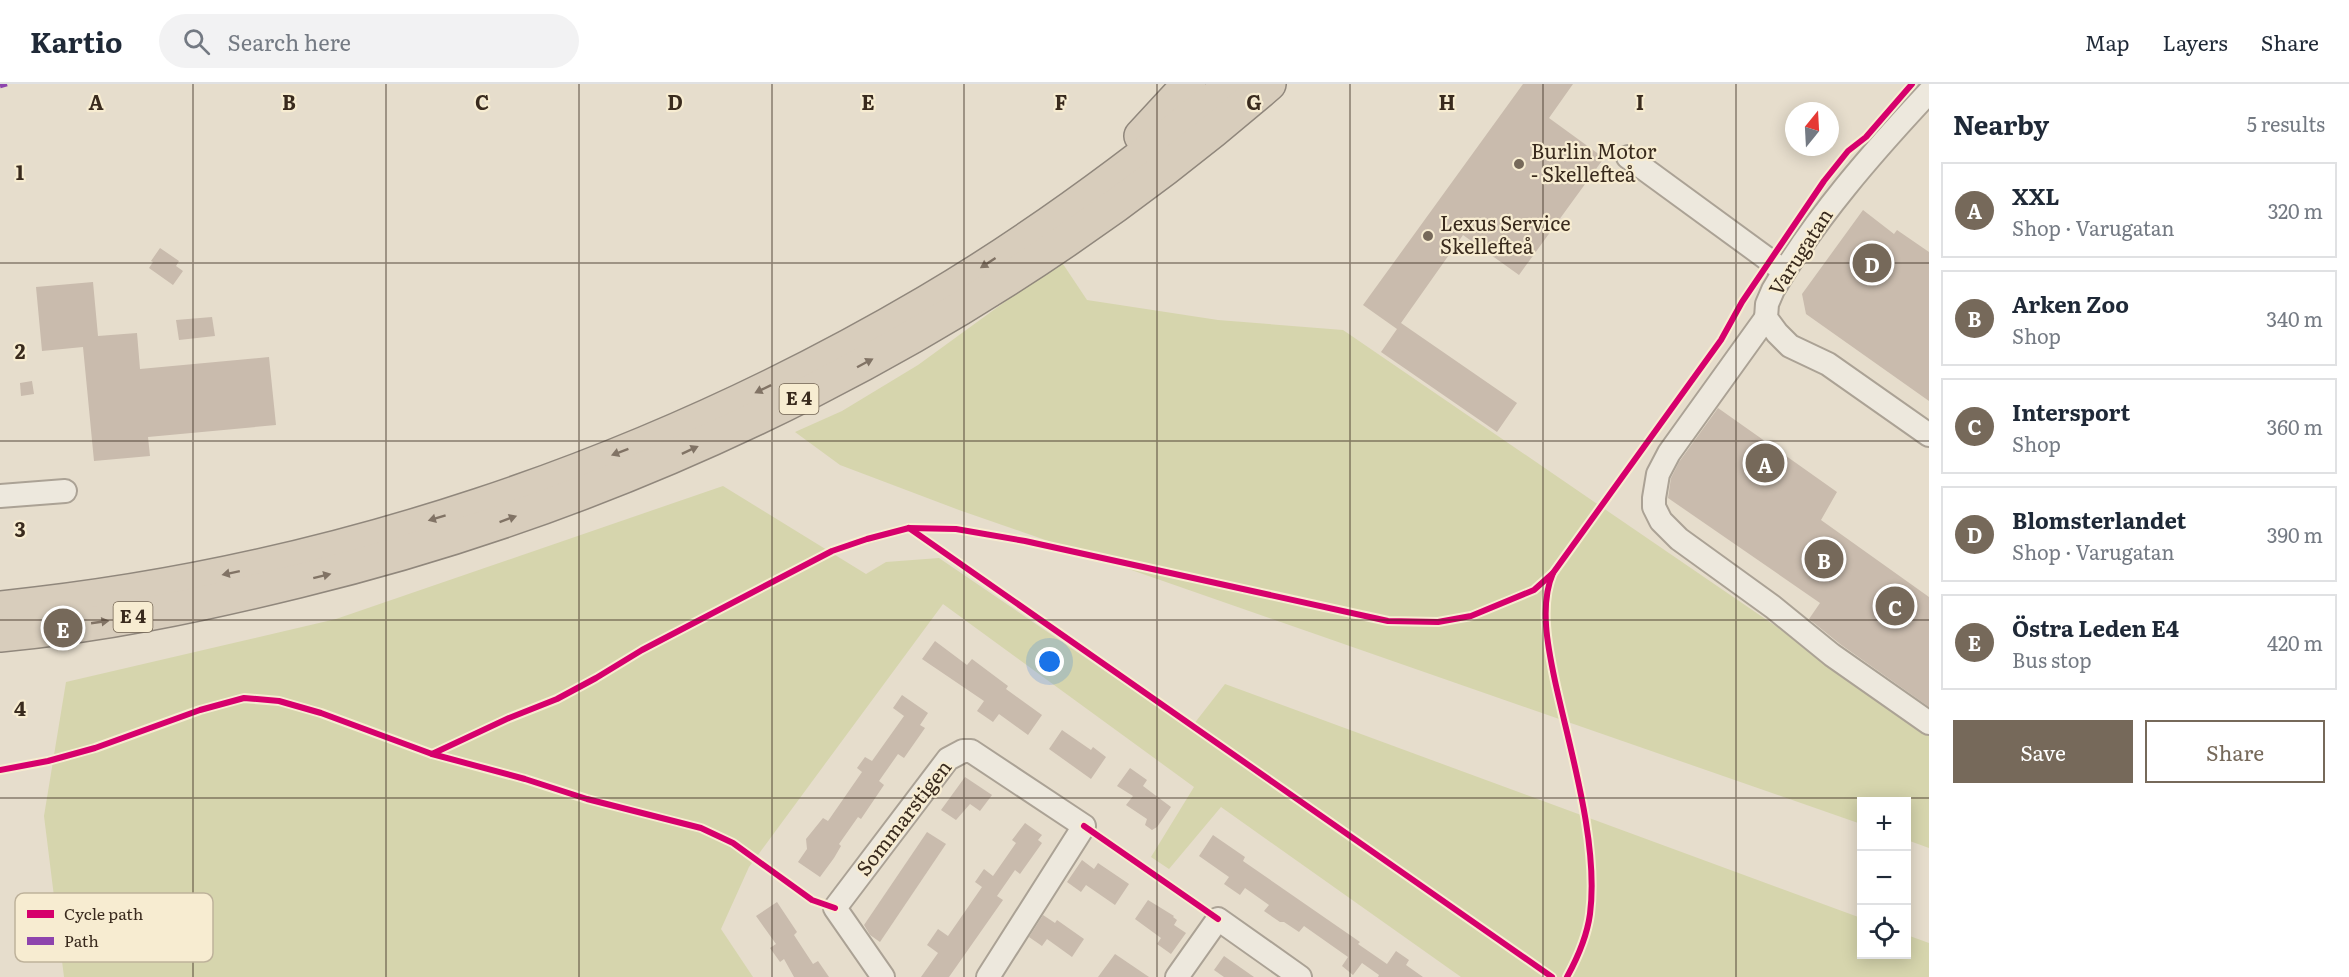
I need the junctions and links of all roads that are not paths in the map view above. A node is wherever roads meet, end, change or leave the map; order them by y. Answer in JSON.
{"nodes":[{"id":1,"x":1189,"y":84,"type":"edge"},
{"id":2,"x":1232,"y":84,"type":"edge"},
{"id":3,"x":1269,"y":84,"type":"edge"},
{"id":4,"x":1929,"y":92,"type":"edge"},
{"id":5,"x":1629,"y":157,"type":"dead end"},
{"id":6,"x":1037,"y":232,"type":"junction"},
{"id":7,"x":1784,"y":270,"type":"junction"},
{"id":8,"x":1766,"y":318,"type":"junction"},
{"id":9,"x":1929,"y":435,"type":"edge"},
{"id":10,"x":65,"y":491,"type":"dead end"},
{"id":11,"x":0,"y":496,"type":"edge"},
{"id":12,"x":0,"y":608,"type":"edge"},
{"id":13,"x":0,"y":635,"type":"edge"},
{"id":14,"x":1929,"y":723,"type":"edge"},
{"id":15,"x":883,"y":977,"type":"edge"},
{"id":16,"x":988,"y":977,"type":"edge"},
{"id":17,"x":1177,"y":977,"type":"edge"},
{"id":18,"x":1300,"y":977,"type":"edge"}],
"edges":[{"from":1,"to":6,"type":"highway"},
{"from":2,"to":6,"type":"highway","number":"E 4"},
{"from":13,"to":3,"type":"highway","number":"E 4","one_way":true},
{"from":4,"to":7,"type":"street","name":"Varugatan"},
{"from":5,"to":7,"type":"street"},
{"from":6,"to":12,"type":"highway","number":"E 4","one_way":true},
{"from":7,"to":8,"type":"street","name":"Varugatan"},
{"from":8,"to":9,"type":"street","name":"Varugatan"},
{"from":8,"to":14,"type":"street"},
{"from":10,"to":11,"type":"street"},
{"from":15,"to":16,"type":"street","name":"Sommarstigen"},
{"from":17,"to":18,"type":"street"}]}
